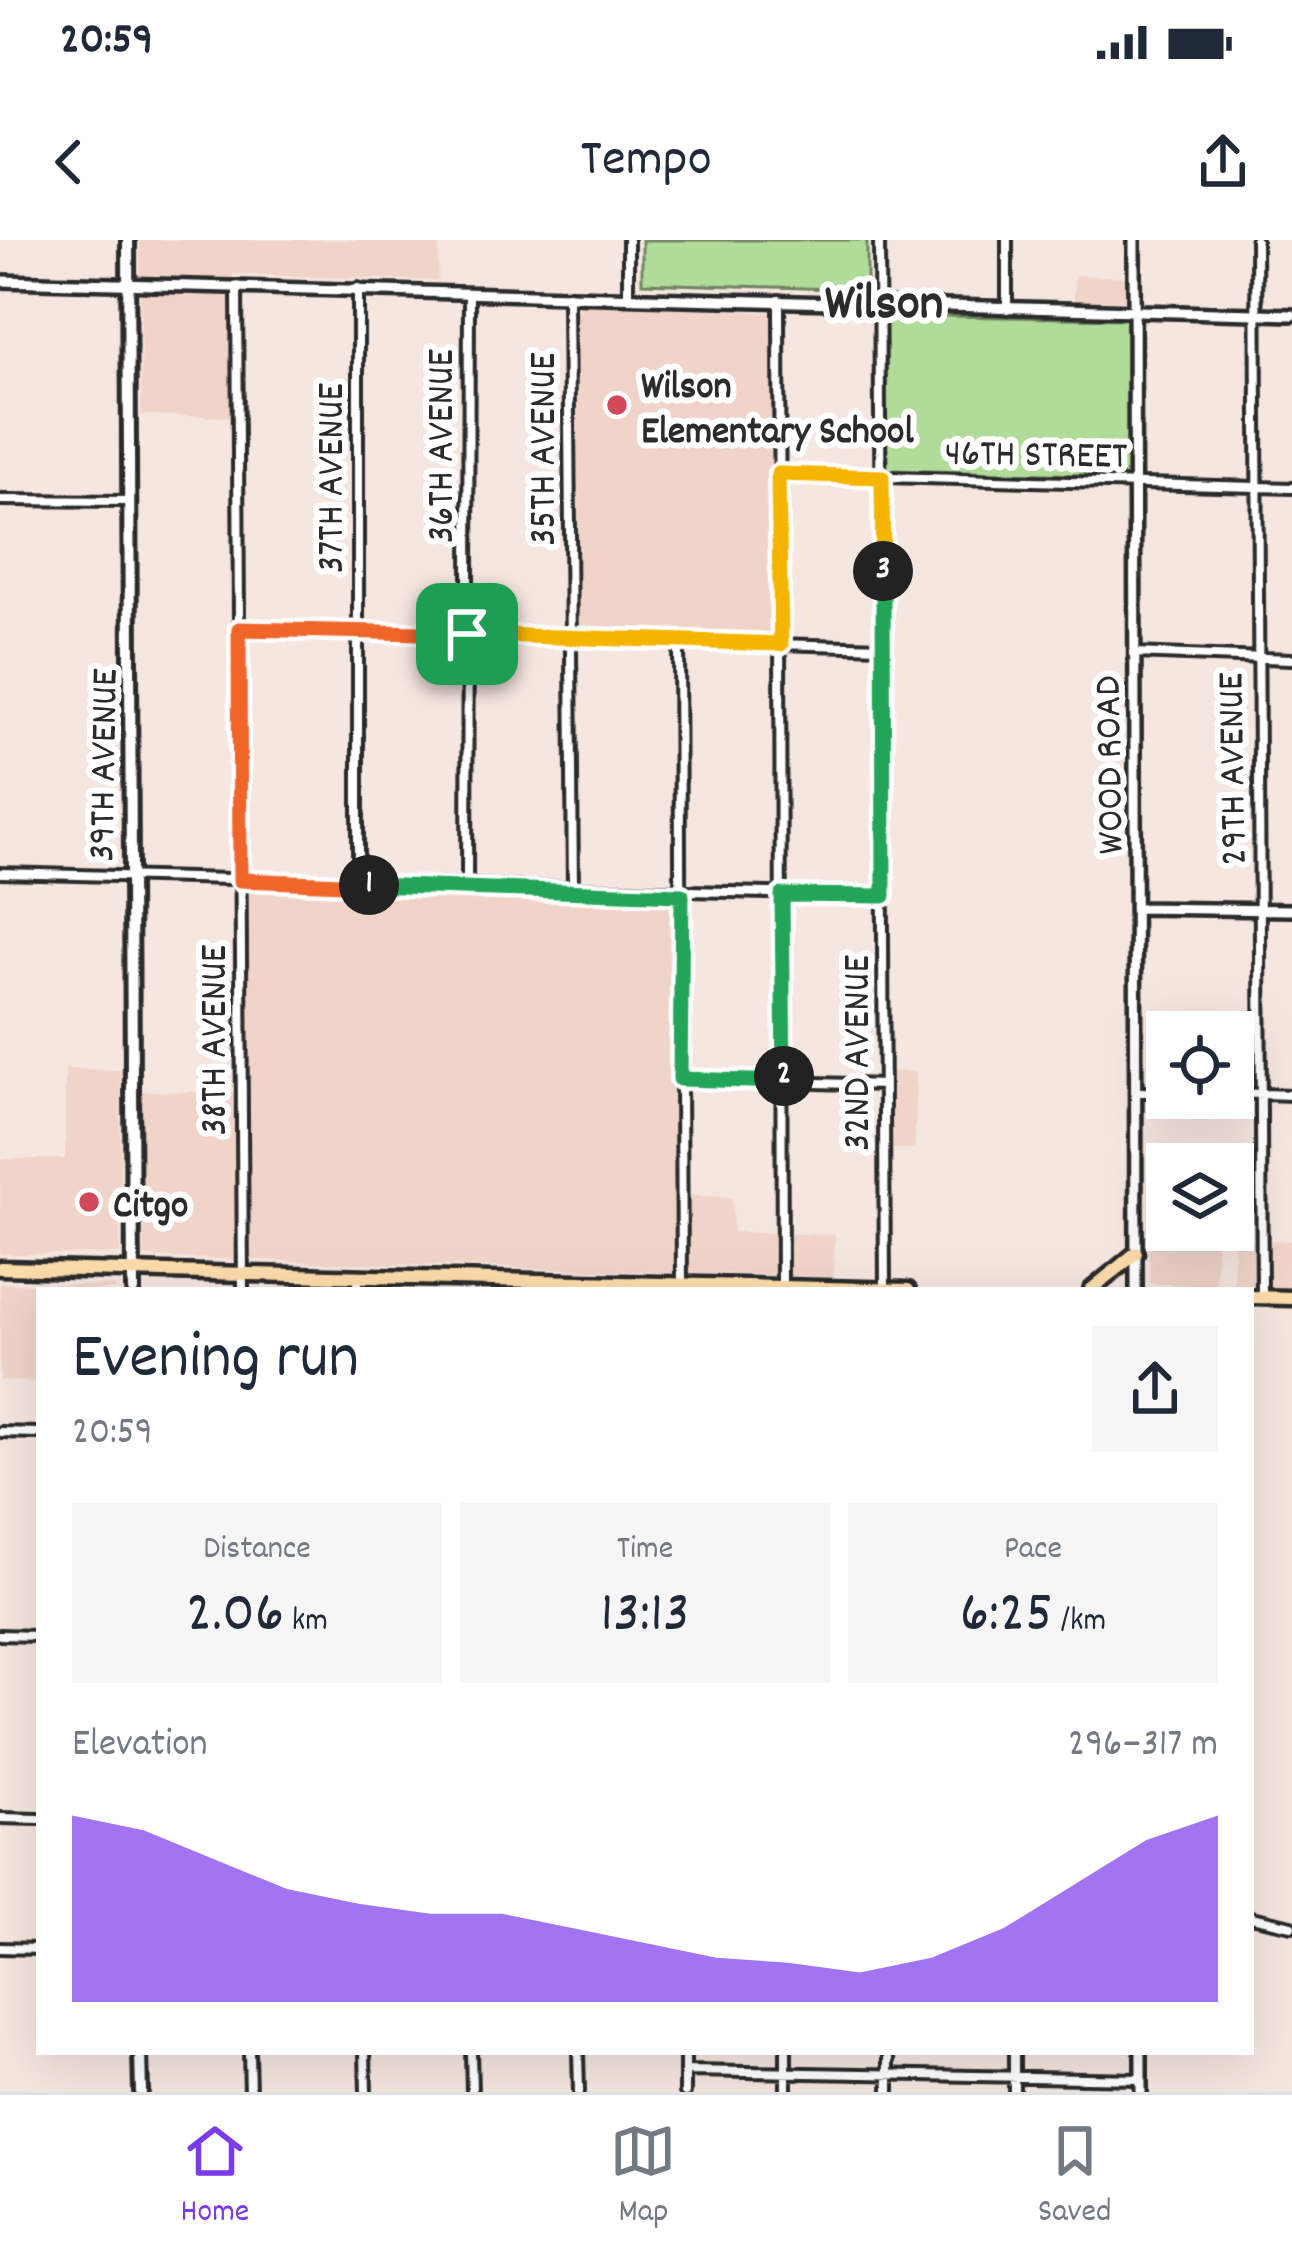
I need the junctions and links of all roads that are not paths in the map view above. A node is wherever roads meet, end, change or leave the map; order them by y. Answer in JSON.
{"nodes":[{"id":1,"x":128,"y":240,"type":"edge"},
{"id":2,"x":628,"y":240,"type":"edge"},
{"id":3,"x":879,"y":240,"type":"edge"},
{"id":4,"x":1007,"y":240,"type":"edge"},
{"id":5,"x":1134,"y":240,"type":"edge"},
{"id":6,"x":1256,"y":240,"type":"edge"},
{"id":7,"x":0,"y":280,"type":"edge"},
{"id":8,"x":129,"y":284,"type":"junction"},
{"id":9,"x":237,"y":286,"type":"junction"},
{"id":10,"x":358,"y":288,"type":"junction"},
{"id":11,"x":469,"y":291,"type":"junction"},
{"id":12,"x":568,"y":295,"type":"junction"},
{"id":13,"x":628,"y":296,"type":"junction"},
{"id":14,"x":779,"y":299,"type":"junction"},
{"id":15,"x":880,"y":304,"type":"junction"},
{"id":16,"x":1007,"y":309,"type":"junction"},
{"id":17,"x":1135,"y":311,"type":"junction"},
{"id":18,"x":1256,"y":314,"type":"junction"},
{"id":19,"x":1292,"y":316,"type":"edge"},
{"id":20,"x":778,"y":474,"type":"junction"},
{"id":21,"x":882,"y":477,"type":"junction"},
{"id":22,"x":1136,"y":484,"type":"junction"},
{"id":23,"x":1254,"y":487,"type":"junction"},
{"id":24,"x":1292,"y":488,"type":"edge"},
{"id":25,"x":0,"y":500,"type":"edge"},
{"id":26,"x":130,"y":501,"type":"junction"},
{"id":27,"x":239,"y":629,"type":"junction"},
{"id":28,"x":358,"y":633,"type":"junction"},
{"id":29,"x":467,"y":634,"type":"junction"},
{"id":30,"x":571,"y":638,"type":"junction"},
{"id":31,"x":679,"y":640,"type":"junction"},
{"id":32,"x":781,"y":644,"type":"junction"},
{"id":33,"x":884,"y":647,"type":"junction"},
{"id":34,"x":1135,"y":652,"type":"junction"},
{"id":35,"x":1257,"y":658,"type":"junction"},
{"id":36,"x":1292,"y":659,"type":"edge"},
{"id":37,"x":0,"y":873,"type":"edge"},
{"id":38,"x":129,"y":878,"type":"junction"},
{"id":39,"x":240,"y":880,"type":"junction"},
{"id":40,"x":358,"y":885,"type":"junction"},
{"id":41,"x":466,"y":888,"type":"junction"},
{"id":42,"x":572,"y":890,"type":"junction"},
{"id":43,"x":682,"y":895,"type":"junction"},
{"id":44,"x":782,"y":895,"type":"junction"},
{"id":45,"x":884,"y":896,"type":"junction"},
{"id":46,"x":1138,"y":908,"type":"junction"},
{"id":47,"x":1260,"y":910,"type":"junction"},
{"id":48,"x":1292,"y":910,"type":"edge"},
{"id":49,"x":680,"y":1079,"type":"junction"},
{"id":50,"x":784,"y":1082,"type":"junction"},
{"id":51,"x":884,"y":1085,"type":"junction"},
{"id":52,"x":1138,"y":1092,"type":"junction"},
{"id":53,"x":1146,"y":1092,"type":"edge"},
{"id":54,"x":1254,"y":1094,"type":"edge"},
{"id":55,"x":1261,"y":1094,"type":"junction"},
{"id":56,"x":1292,"y":1094,"type":"edge"},
{"id":57,"x":1136,"y":1253,"type":"junction"},
{"id":58,"x":0,"y":1268,"type":"edge"},
{"id":59,"x":133,"y":1270,"type":"junction"},
{"id":60,"x":243,"y":1274,"type":"junction"},
{"id":61,"x":358,"y":1284,"type":"edge"},
{"id":62,"x":466,"y":1285,"type":"edge"},
{"id":63,"x":576,"y":1286,"type":"edge"},
{"id":64,"x":133,"y":1287,"type":"edge"},
{"id":65,"x":243,"y":1287,"type":"edge"},
{"id":66,"x":682,"y":1287,"type":"edge"},
{"id":67,"x":782,"y":1287,"type":"edge"},
{"id":68,"x":885,"y":1287,"type":"edge"},
{"id":69,"x":1095,"y":1287,"type":"edge"},
{"id":70,"x":1136,"y":1287,"type":"edge"},
{"id":71,"x":1256,"y":1297,"type":"edge"},
{"id":72,"x":1292,"y":1298,"type":"edge"},
{"id":73,"x":0,"y":1432,"type":"edge"},
{"id":74,"x":36,"y":1433,"type":"edge"},
{"id":75,"x":0,"y":1635,"type":"edge"},
{"id":76,"x":36,"y":1636,"type":"edge"},
{"id":77,"x":0,"y":1819,"type":"edge"},
{"id":78,"x":36,"y":1819,"type":"edge"},
{"id":79,"x":1254,"y":1918,"type":"edge"},
{"id":80,"x":1292,"y":1926,"type":"edge"},
{"id":81,"x":0,"y":1948,"type":"edge"},
{"id":82,"x":36,"y":1949,"type":"edge"},
{"id":83,"x":140,"y":2055,"type":"edge"},
{"id":84,"x":249,"y":2055,"type":"edge"},
{"id":85,"x":365,"y":2055,"type":"edge"},
{"id":86,"x":471,"y":2055,"type":"edge"},
{"id":87,"x":578,"y":2055,"type":"edge"},
{"id":88,"x":685,"y":2055,"type":"edge"},
{"id":89,"x":787,"y":2055,"type":"edge"},
{"id":90,"x":889,"y":2055,"type":"edge"},
{"id":91,"x":1014,"y":2055,"type":"edge"},
{"id":92,"x":1141,"y":2055,"type":"edge"},
{"id":93,"x":685,"y":2071,"type":"junction"},
{"id":94,"x":786,"y":2072,"type":"junction"},
{"id":95,"x":890,"y":2074,"type":"junction"},
{"id":96,"x":1014,"y":2077,"type":"junction"},
{"id":97,"x":1141,"y":2079,"type":"junction"},
{"id":98,"x":141,"y":2092,"type":"edge"},
{"id":99,"x":250,"y":2092,"type":"edge"},
{"id":100,"x":365,"y":2092,"type":"edge"},
{"id":101,"x":472,"y":2092,"type":"edge"},
{"id":102,"x":579,"y":2092,"type":"edge"},
{"id":103,"x":685,"y":2092,"type":"edge"},
{"id":104,"x":786,"y":2092,"type":"edge"},
{"id":105,"x":890,"y":2092,"type":"edge"},
{"id":106,"x":1015,"y":2092,"type":"edge"},
{"id":107,"x":1141,"y":2092,"type":"edge"}],
"edges":[{"from":1,"to":8,"type":"main road","name":"39TH AVENUE"},
{"from":2,"to":13,"type":"street"},
{"from":3,"to":15,"type":"street","name":"32ND AVENUE"},
{"from":4,"to":16,"type":"street"},
{"from":5,"to":17,"type":"street","name":"WOOD ROAD"},
{"from":6,"to":18,"type":"street","name":"29TH AVENUE"},
{"from":7,"to":8,"type":"street"},
{"from":8,"to":9,"type":"street"},
{"from":8,"to":26,"type":"main road","name":"39TH AVENUE"},
{"from":9,"to":10,"type":"street"},
{"from":9,"to":27,"type":"street","name":"38TH AVENUE"},
{"from":10,"to":11,"type":"street"},
{"from":10,"to":28,"type":"street","name":"37TH AVENUE"},
{"from":11,"to":12,"type":"street"},
{"from":11,"to":29,"type":"street","name":"36TH AVENUE"},
{"from":12,"to":13,"type":"street"},
{"from":12,"to":30,"type":"street","name":"35TH AVENUE"},
{"from":13,"to":14,"type":"street"},
{"from":14,"to":15,"type":"street"},
{"from":14,"to":20,"type":"street"},
{"from":15,"to":16,"type":"street"},
{"from":15,"to":21,"type":"street","name":"32ND AVENUE"},
{"from":16,"to":17,"type":"street"},
{"from":17,"to":18,"type":"street"},
{"from":17,"to":22,"type":"street","name":"WOOD ROAD"},
{"from":18,"to":19,"type":"street"},
{"from":18,"to":23,"type":"street","name":"29TH AVENUE"},
{"from":20,"to":21,"type":"street","name":"46TH STREET"},
{"from":20,"to":32,"type":"street"},
{"from":21,"to":22,"type":"street","name":"46TH STREET"},
{"from":21,"to":33,"type":"street","name":"32ND AVENUE"},
{"from":22,"to":23,"type":"street","name":"46TH STREET"},
{"from":22,"to":34,"type":"street","name":"WOOD ROAD"},
{"from":23,"to":24,"type":"street","name":"46TH STREET"},
{"from":23,"to":35,"type":"street","name":"29TH AVENUE"},
{"from":25,"to":26,"type":"street"},
{"from":26,"to":38,"type":"main road","name":"39TH AVENUE"},
{"from":27,"to":28,"type":"street"},
{"from":27,"to":39,"type":"street","name":"38TH AVENUE"},
{"from":28,"to":29,"type":"street"},
{"from":28,"to":40,"type":"street","name":"37TH AVENUE"},
{"from":29,"to":30,"type":"street"},
{"from":29,"to":41,"type":"street","name":"36TH AVENUE"},
{"from":30,"to":31,"type":"street"},
{"from":30,"to":42,"type":"street","name":"35TH AVENUE"},
{"from":31,"to":32,"type":"street"},
{"from":31,"to":43,"type":"street"},
{"from":32,"to":33,"type":"street"},
{"from":32,"to":44,"type":"street"},
{"from":33,"to":45,"type":"street","name":"32ND AVENUE"},
{"from":34,"to":35,"type":"street"},
{"from":34,"to":46,"type":"street","name":"WOOD ROAD"},
{"from":35,"to":36,"type":"street"},
{"from":35,"to":47,"type":"street","name":"29TH AVENUE"},
{"from":37,"to":38,"type":"street"},
{"from":38,"to":39,"type":"street"},
{"from":38,"to":59,"type":"main road","name":"39TH AVENUE"},
{"from":39,"to":40,"type":"street"},
{"from":39,"to":60,"type":"street","name":"38TH AVENUE"},
{"from":40,"to":41,"type":"street"},
{"from":41,"to":42,"type":"street"},
{"from":42,"to":43,"type":"street"},
{"from":43,"to":44,"type":"street"},
{"from":43,"to":49,"type":"street"},
{"from":44,"to":45,"type":"street"},
{"from":44,"to":50,"type":"street"},
{"from":45,"to":51,"type":"street","name":"32ND AVENUE"},
{"from":46,"to":47,"type":"street"},
{"from":46,"to":52,"type":"street","name":"WOOD ROAD"},
{"from":47,"to":48,"type":"street"},
{"from":47,"to":55,"type":"street","name":"29TH AVENUE"},
{"from":49,"to":50,"type":"street"},
{"from":49,"to":66,"type":"street"},
{"from":50,"to":51,"type":"street"},
{"from":50,"to":67,"type":"street"},
{"from":51,"to":68,"type":"street","name":"32ND AVENUE"},
{"from":52,"to":53,"type":"street"},
{"from":52,"to":57,"type":"street","name":"WOOD ROAD"},
{"from":54,"to":55,"type":"street"},
{"from":55,"to":56,"type":"street"},
{"from":55,"to":71,"type":"street","name":"29TH AVENUE"},
{"from":57,"to":69,"type":"main road"},
{"from":57,"to":70,"type":"street","name":"WOOD ROAD"},
{"from":58,"to":59,"type":"main road"},
{"from":59,"to":60,"type":"main road"},
{"from":59,"to":64,"type":"main road","name":"39TH AVENUE"},
{"from":60,"to":61,"type":"main road"},
{"from":60,"to":65,"type":"street","name":"38TH AVENUE"},
{"from":61,"to":62,"type":"main road"},
{"from":62,"to":63,"type":"main road"},
{"from":63,"to":66,"type":"main road"},
{"from":71,"to":72,"type":"main road"},
{"from":73,"to":74,"type":"street"},
{"from":75,"to":76,"type":"street"},
{"from":77,"to":78,"type":"street"},
{"from":79,"to":80,"type":"street"},
{"from":81,"to":82,"type":"street"},
{"from":83,"to":98,"type":"main road"},
{"from":84,"to":99,"type":"street"},
{"from":85,"to":100,"type":"street"},
{"from":86,"to":101,"type":"street"},
{"from":87,"to":102,"type":"street"},
{"from":88,"to":93,"type":"street"},
{"from":89,"to":94,"type":"street"},
{"from":90,"to":95,"type":"street"},
{"from":91,"to":96,"type":"street"},
{"from":92,"to":97,"type":"street"},
{"from":93,"to":94,"type":"street"},
{"from":93,"to":103,"type":"street"},
{"from":94,"to":95,"type":"street"},
{"from":94,"to":104,"type":"street"},
{"from":95,"to":96,"type":"street"},
{"from":95,"to":105,"type":"street"},
{"from":96,"to":97,"type":"street"},
{"from":96,"to":106,"type":"street"},
{"from":97,"to":107,"type":"street"}]}
